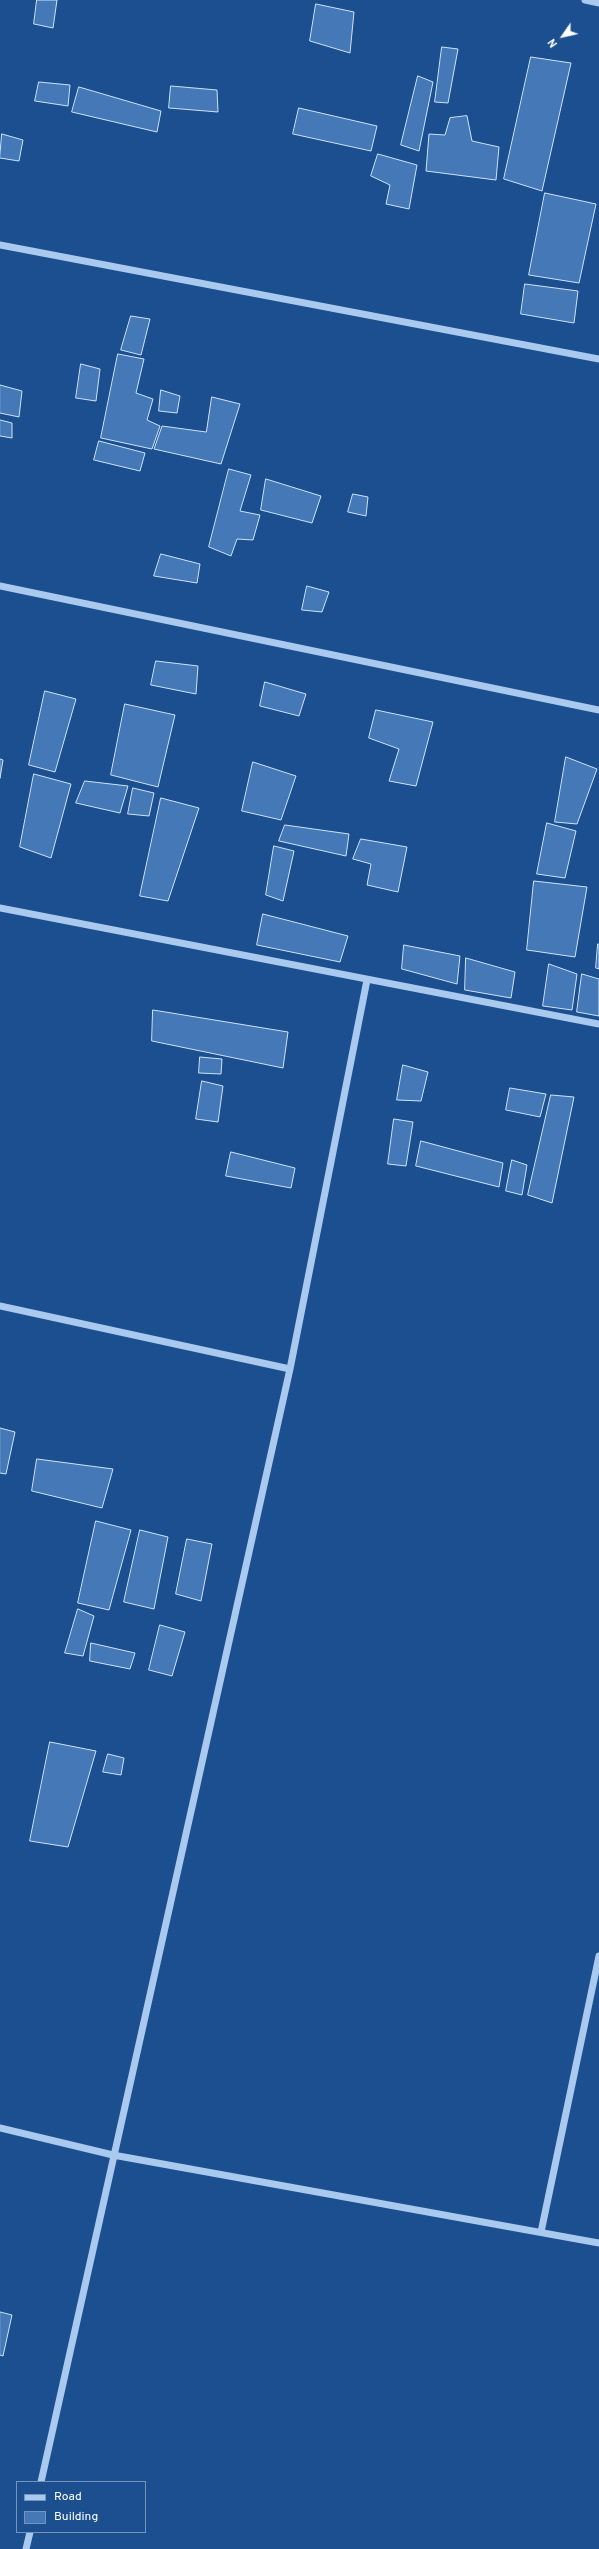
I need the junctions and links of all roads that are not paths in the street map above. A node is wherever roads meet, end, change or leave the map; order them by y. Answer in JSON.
{"nodes":[{"id":1,"x":585,"y":0,"type":"edge"},
{"id":2,"x":599,"y":3,"type":"edge"},
{"id":3,"x":0,"y":245,"type":"edge"},
{"id":4,"x":599,"y":359,"type":"edge"},
{"id":5,"x":0,"y":586,"type":"edge"},
{"id":6,"x":599,"y":710,"type":"edge"},
{"id":7,"x":0,"y":908,"type":"edge"},
{"id":8,"x":367,"y":980,"type":"junction"},
{"id":9,"x":599,"y":1024,"type":"edge"},
{"id":10,"x":0,"y":1306,"type":"edge"},
{"id":11,"x":290,"y":1369,"type":"junction"},
{"id":12,"x":599,"y":1956,"type":"edge"},
{"id":13,"x":0,"y":2128,"type":"edge"},
{"id":14,"x":114,"y":2155,"type":"junction"},
{"id":15,"x":541,"y":2232,"type":"junction"},
{"id":16,"x":599,"y":2243,"type":"edge"},
{"id":17,"x":41,"y":2481,"type":"edge"},
{"id":18,"x":30,"y":2533,"type":"edge"},
{"id":19,"x":26,"y":2549,"type":"edge"}],
"edges":[{"from":1,"to":2,"type":"street"},
{"from":3,"to":4,"type":"street"},
{"from":5,"to":6,"type":"street"},
{"from":7,"to":8,"type":"street"},
{"from":8,"to":9,"type":"street"},
{"from":8,"to":11,"type":"street"},
{"from":10,"to":11,"type":"street"},
{"from":11,"to":14,"type":"street"},
{"from":12,"to":15,"type":"street"},
{"from":13,"to":14,"type":"street"},
{"from":14,"to":15,"type":"street"},
{"from":14,"to":17,"type":"street"},
{"from":15,"to":16,"type":"street"},
{"from":18,"to":19,"type":"street"}]}
